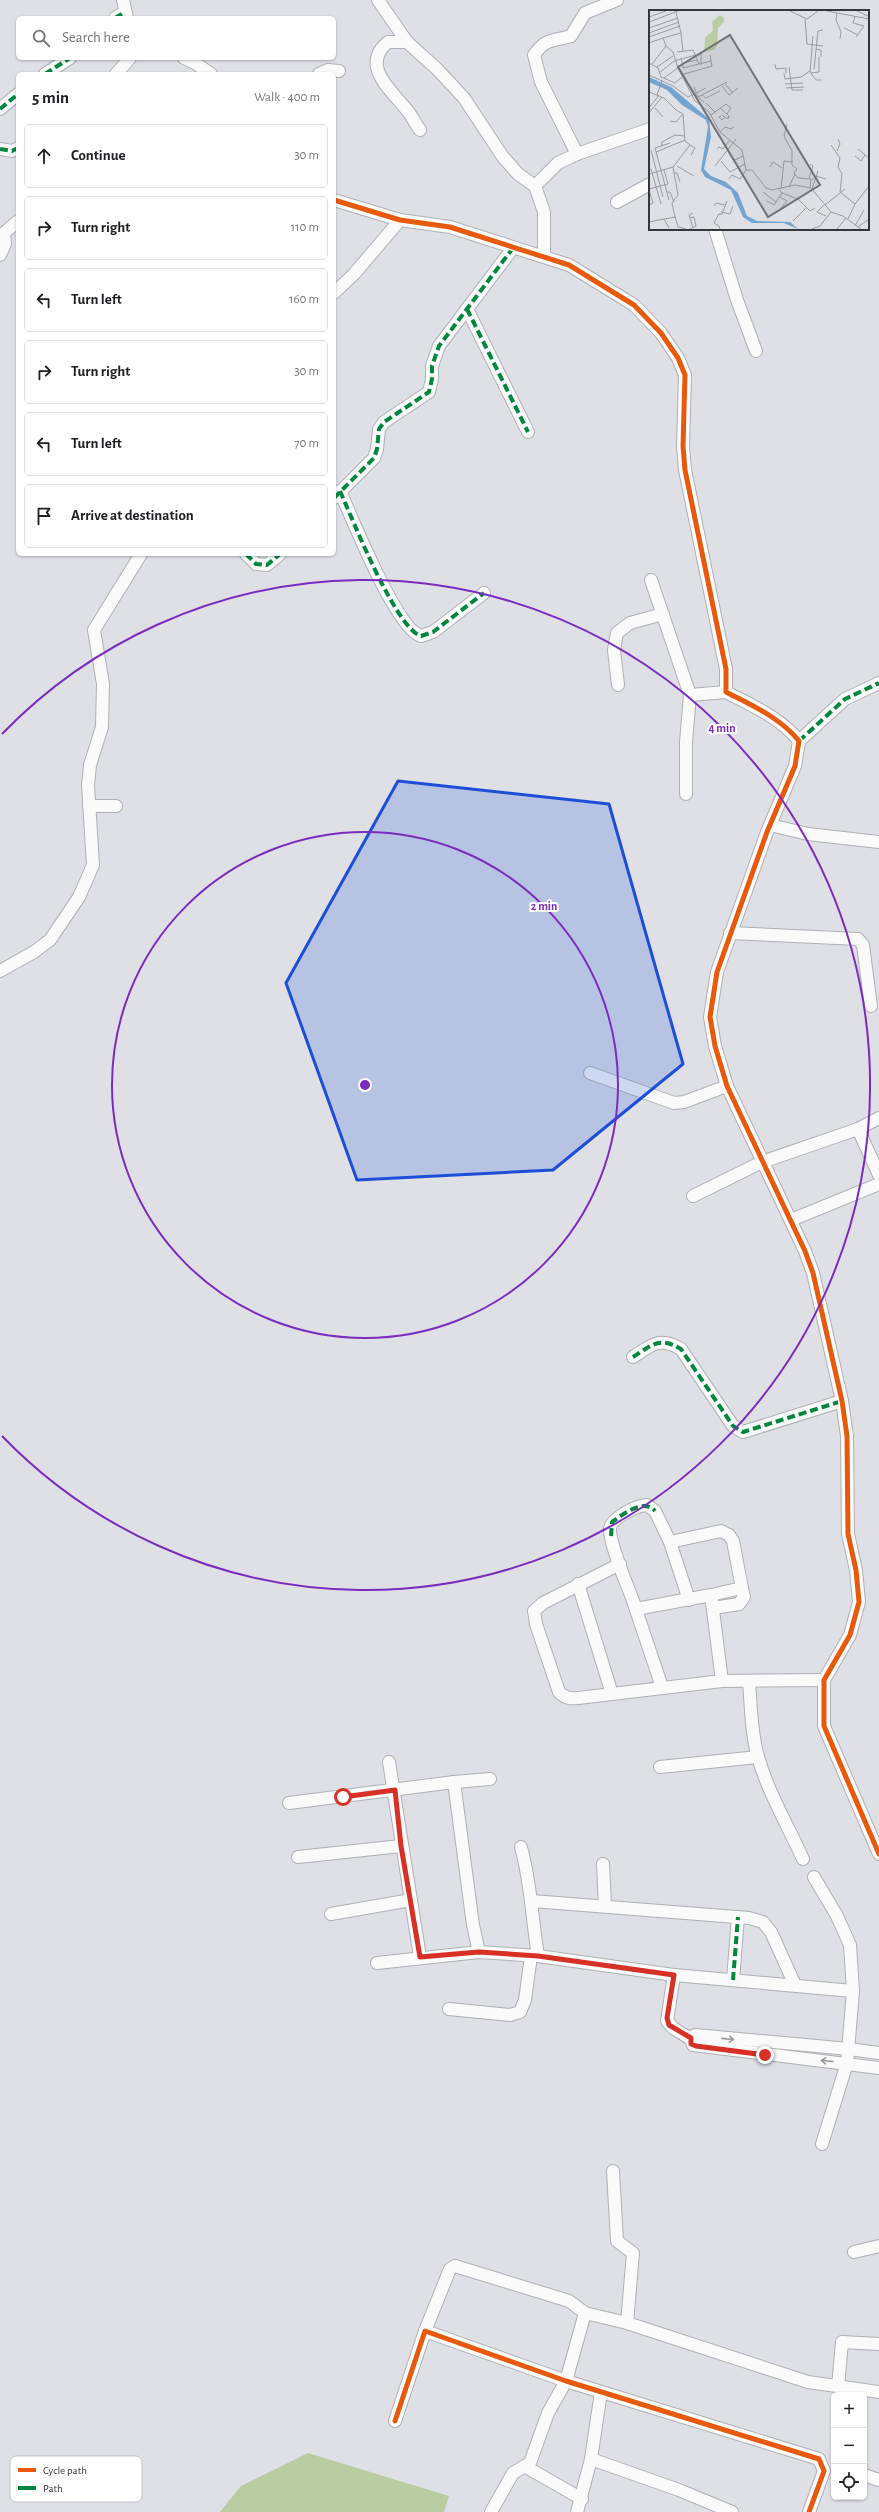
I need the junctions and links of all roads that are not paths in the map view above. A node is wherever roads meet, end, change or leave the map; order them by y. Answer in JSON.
{"nodes":[{"id":1,"x":378,"y":0,"type":"edge"},
{"id":2,"x":617,"y":0,"type":"edge"},
{"id":3,"x":407,"y":42,"type":"junction"},
{"id":4,"x":67,"y":60,"type":"edge"},
{"id":5,"x":128,"y":60,"type":"edge"},
{"id":6,"x":200,"y":60,"type":"edge"},
{"id":7,"x":339,"y":71,"type":"dead end"},
{"id":8,"x":48,"y":72,"type":"edge"},
{"id":9,"x":118,"y":72,"type":"edge"},
{"id":10,"x":209,"y":72,"type":"edge"},
{"id":11,"x":324,"y":72,"type":"edge"},
{"id":12,"x":16,"y":96,"type":"edge"},
{"id":13,"x":0,"y":109,"type":"edge"},
{"id":14,"x":649,"y":129,"type":"edge"},
{"id":15,"x":420,"y":130,"type":"dead end"},
{"id":16,"x":0,"y":149,"type":"edge"},
{"id":17,"x":16,"y":149,"type":"edge"},
{"id":18,"x":577,"y":154,"type":"junction"},
{"id":19,"x":649,"y":185,"type":"edge"},
{"id":20,"x":535,"y":186,"type":"junction"},
{"id":21,"x":336,"y":201,"type":"edge"},
{"id":22,"x":617,"y":202,"type":"dead end"},
{"id":23,"x":400,"y":220,"type":"junction"},
{"id":24,"x":16,"y":223,"type":"edge"},
{"id":25,"x":715,"y":230,"type":"edge"},
{"id":26,"x":513,"y":248,"type":"junction"},
{"id":27,"x":0,"y":255,"type":"edge"},
{"id":28,"x":544,"y":256,"type":"junction"},
{"id":29,"x":336,"y":291,"type":"edge"},
{"id":30,"x":467,"y":309,"type":"junction"},
{"id":31,"x":756,"y":351,"type":"dead end"},
{"id":32,"x":528,"y":432,"type":"dead end"},
{"id":33,"x":337,"y":494,"type":"edge"},
{"id":34,"x":140,"y":556,"type":"edge"},
{"id":35,"x":248,"y":556,"type":"edge"},
{"id":36,"x":278,"y":556,"type":"edge"},
{"id":37,"x":651,"y":580,"type":"dead end"},
{"id":38,"x":484,"y":593,"type":"dead end"},
{"id":39,"x":663,"y":614,"type":"junction"},
{"id":40,"x":879,"y":683,"type":"edge"},
{"id":41,"x":618,"y":685,"type":"dead end"},
{"id":42,"x":726,"y":692,"type":"junction"},
{"id":43,"x":690,"y":695,"type":"junction"},
{"id":44,"x":799,"y":741,"type":"junction"},
{"id":45,"x":686,"y":794,"type":"dead end"},
{"id":46,"x":90,"y":806,"type":"junction"},
{"id":47,"x":116,"y":806,"type":"dead end"},
{"id":48,"x":770,"y":825,"type":"junction"},
{"id":49,"x":879,"y":842,"type":"edge"},
{"id":50,"x":730,"y":933,"type":"junction"},
{"id":51,"x":0,"y":971,"type":"edge"},
{"id":52,"x":870,"y":1006,"type":"dead end"},
{"id":53,"x":590,"y":1073,"type":"dead end"},
{"id":54,"x":727,"y":1086,"type":"junction"},
{"id":55,"x":879,"y":1118,"type":"edge"},
{"id":56,"x":858,"y":1129,"type":"junction"},
{"id":57,"x":762,"y":1162,"type":"junction"},
{"id":58,"x":879,"y":1175,"type":"edge"},
{"id":59,"x":879,"y":1184,"type":"edge"},
{"id":60,"x":692,"y":1196,"type":"dead end"},
{"id":61,"x":792,"y":1220,"type":"junction"},
{"id":62,"x":632,"y":1357,"type":"dead end"},
{"id":63,"x":842,"y":1401,"type":"junction"},
{"id":64,"x":670,"y":1542,"type":"junction"},
{"id":65,"x":620,"y":1564,"type":"junction"},
{"id":66,"x":578,"y":1584,"type":"junction"},
{"id":67,"x":742,"y":1588,"type":"junction"},
{"id":68,"x":711,"y":1595,"type":"junction"},
{"id":69,"x":689,"y":1600,"type":"junction"},
{"id":70,"x":713,"y":1608,"type":"junction"},
{"id":71,"x":636,"y":1609,"type":"junction"},
{"id":72,"x":824,"y":1680,"type":"junction"},
{"id":73,"x":722,"y":1681,"type":"junction"},
{"id":74,"x":749,"y":1681,"type":"junction"},
{"id":75,"x":662,"y":1687,"type":"junction"},
{"id":76,"x":612,"y":1694,"type":"junction"},
{"id":77,"x":758,"y":1757,"type":"junction"},
{"id":78,"x":389,"y":1762,"type":"dead end"},
{"id":79,"x":660,"y":1767,"type":"dead end"},
{"id":80,"x":490,"y":1779,"type":"dead end"},
{"id":81,"x":454,"y":1782,"type":"junction"},
{"id":82,"x":395,"y":1790,"type":"junction"},
{"id":83,"x":289,"y":1803,"type":"dead end"},
{"id":84,"x":401,"y":1846,"type":"junction"},
{"id":85,"x":521,"y":1846,"type":"dead end"},
{"id":86,"x":879,"y":1854,"type":"edge"},
{"id":87,"x":298,"y":1857,"type":"dead end"},
{"id":88,"x":803,"y":1859,"type":"dead end"},
{"id":89,"x":603,"y":1864,"type":"dead end"},
{"id":90,"x":814,"y":1877,"type":"dead end"},
{"id":91,"x":411,"y":1900,"type":"junction"},
{"id":92,"x":532,"y":1901,"type":"junction"},
{"id":93,"x":605,"y":1906,"type":"junction"},
{"id":94,"x":331,"y":1914,"type":"dead end"},
{"id":95,"x":738,"y":1917,"type":"junction"},
{"id":96,"x":479,"y":1952,"type":"junction"},
{"id":97,"x":534,"y":1956,"type":"junction"},
{"id":98,"x":420,"y":1957,"type":"junction"},
{"id":99,"x":377,"y":1963,"type":"dead end"},
{"id":100,"x":674,"y":1975,"type":"junction"},
{"id":101,"x":733,"y":1980,"type":"junction"},
{"id":102,"x":795,"y":1985,"type":"junction"},
{"id":103,"x":853,"y":1991,"type":"junction"},
{"id":104,"x":449,"y":2009,"type":"dead end"},
{"id":105,"x":849,"y":2048,"type":"junction"},
{"id":106,"x":766,"y":2049,"type":"junction"},
{"id":107,"x":879,"y":2054,"type":"edge"},
{"id":108,"x":847,"y":2063,"type":"junction"},
{"id":109,"x":879,"y":2068,"type":"edge"},
{"id":110,"x":822,"y":2144,"type":"dead end"},
{"id":111,"x":613,"y":2171,"type":"dead end"},
{"id":112,"x":879,"y":2246,"type":"edge"},
{"id":113,"x":854,"y":2252,"type":"dead end"},
{"id":114,"x":585,"y":2313,"type":"junction"},
{"id":115,"x":627,"y":2324,"type":"junction"},
{"id":116,"x":425,"y":2331,"type":"junction"},
{"id":117,"x":879,"y":2344,"type":"edge"},
{"id":118,"x":566,"y":2381,"type":"junction"},
{"id":119,"x":838,"y":2387,"type":"junction"},
{"id":120,"x":601,"y":2392,"type":"junction"},
{"id":121,"x":879,"y":2392,"type":"edge"},
{"id":122,"x":395,"y":2421,"type":"dead end"},
{"id":123,"x":591,"y":2459,"type":"junction"},
{"id":124,"x":526,"y":2467,"type":"junction"},
{"id":125,"x":867,"y":2476,"type":"edge"},
{"id":126,"x":879,"y":2480,"type":"edge"},
{"id":127,"x":582,"y":2499,"type":"junction"},
{"id":128,"x":491,"y":2512,"type":"edge"},
{"id":129,"x":577,"y":2512,"type":"edge"},
{"id":130,"x":732,"y":2512,"type":"edge"},
{"id":131,"x":809,"y":2512,"type":"edge"}],
"edges":[{"from":1,"to":3,"type":"street"},
{"from":2,"to":18,"type":"street"},
{"from":3,"to":15,"type":"street"},
{"from":3,"to":20,"type":"street"},
{"from":4,"to":8,"type":"street"},
{"from":5,"to":9,"type":"street"},
{"from":6,"to":10,"type":"street"},
{"from":7,"to":11,"type":"street"},
{"from":12,"to":13,"type":"street"},
{"from":14,"to":18,"type":"street"},
{"from":16,"to":17,"type":"street"},
{"from":18,"to":20,"type":"street"},
{"from":19,"to":22,"type":"street"},
{"from":20,"to":28,"type":"street"},
{"from":21,"to":23,"type":"street"},
{"from":23,"to":26,"type":"street"},
{"from":23,"to":29,"type":"street"},
{"from":24,"to":27,"type":"street"},
{"from":25,"to":31,"type":"street"},
{"from":26,"to":28,"type":"street"},
{"from":26,"to":30,"type":"street"},
{"from":28,"to":42,"type":"street"},
{"from":30,"to":32,"type":"street"},
{"from":30,"to":33,"type":"street"},
{"from":33,"to":38,"type":"street"},
{"from":34,"to":46,"type":"street"},
{"from":35,"to":36,"type":"street"},
{"from":37,"to":39,"type":"street"},
{"from":39,"to":41,"type":"street"},
{"from":39,"to":43,"type":"street"},
{"from":40,"to":44,"type":"street"},
{"from":42,"to":43,"type":"street"},
{"from":42,"to":44,"type":"street"},
{"from":43,"to":45,"type":"street"},
{"from":44,"to":48,"type":"street"},
{"from":46,"to":47,"type":"street"},
{"from":46,"to":51,"type":"street"},
{"from":48,"to":49,"type":"street"},
{"from":48,"to":50,"type":"street"},
{"from":50,"to":52,"type":"street"},
{"from":50,"to":54,"type":"street"},
{"from":53,"to":54,"type":"street"},
{"from":54,"to":57,"type":"street"},
{"from":55,"to":56,"type":"street"},
{"from":56,"to":57,"type":"street"},
{"from":56,"to":58,"type":"street"},
{"from":57,"to":60,"type":"street"},
{"from":57,"to":61,"type":"street"},
{"from":59,"to":61,"type":"street"},
{"from":61,"to":63,"type":"street"},
{"from":62,"to":63,"type":"street"},
{"from":63,"to":72,"type":"street"},
{"from":64,"to":65,"type":"street"},
{"from":64,"to":67,"type":"street"},
{"from":64,"to":69,"type":"street"},
{"from":65,"to":66,"type":"street"},
{"from":65,"to":71,"type":"street"},
{"from":66,"to":76,"type":"street"},
{"from":66,"to":76,"type":"street"},
{"from":67,"to":68,"type":"street"},
{"from":67,"to":70,"type":"street"},
{"from":68,"to":69,"type":"street"},
{"from":68,"to":70,"type":"street"},
{"from":69,"to":71,"type":"street"},
{"from":70,"to":73,"type":"street"},
{"from":71,"to":75,"type":"street"},
{"from":72,"to":74,"type":"street"},
{"from":72,"to":86,"type":"street"},
{"from":73,"to":74,"type":"street"},
{"from":73,"to":75,"type":"street"},
{"from":74,"to":77,"type":"street"},
{"from":75,"to":76,"type":"street"},
{"from":77,"to":79,"type":"street"},
{"from":77,"to":88,"type":"street"},
{"from":78,"to":82,"type":"street"},
{"from":80,"to":81,"type":"street"},
{"from":81,"to":82,"type":"street"},
{"from":81,"to":96,"type":"street"},
{"from":82,"to":83,"type":"street"},
{"from":82,"to":84,"type":"street"},
{"from":84,"to":87,"type":"street"},
{"from":84,"to":91,"type":"street"},
{"from":85,"to":92,"type":"street"},
{"from":89,"to":93,"type":"street"},
{"from":90,"to":103,"type":"street"},
{"from":91,"to":94,"type":"street"},
{"from":91,"to":98,"type":"street"},
{"from":92,"to":93,"type":"street"},
{"from":92,"to":97,"type":"street"},
{"from":93,"to":95,"type":"street"},
{"from":95,"to":101,"type":"street"},
{"from":95,"to":102,"type":"street"},
{"from":96,"to":97,"type":"street"},
{"from":96,"to":98,"type":"street"},
{"from":97,"to":100,"type":"street"},
{"from":97,"to":104,"type":"street"},
{"from":98,"to":99,"type":"street"},
{"from":100,"to":101,"type":"street"},
{"from":100,"to":106,"type":"street"},
{"from":101,"to":102,"type":"street"},
{"from":102,"to":103,"type":"street"},
{"from":103,"to":105,"type":"street"},
{"from":105,"to":106,"type":"street"},
{"from":105,"to":107,"type":"street"},
{"from":105,"to":108,"type":"street"},
{"from":108,"to":106,"type":"street","one_way":true},
{"from":108,"to":109,"type":"street"},
{"from":108,"to":110,"type":"street"},
{"from":111,"to":115,"type":"street"},
{"from":112,"to":113,"type":"street"},
{"from":114,"to":115,"type":"street"},
{"from":114,"to":116,"type":"street"},
{"from":114,"to":118,"type":"street"},
{"from":115,"to":119,"type":"street"},
{"from":116,"to":118,"type":"street"},
{"from":116,"to":122,"type":"street"},
{"from":117,"to":119,"type":"street"},
{"from":118,"to":120,"type":"street"},
{"from":118,"to":124,"type":"street"},
{"from":119,"to":121,"type":"street"},
{"from":120,"to":123,"type":"street"},
{"from":120,"to":131,"type":"street"},
{"from":123,"to":127,"type":"street"},
{"from":123,"to":130,"type":"street"},
{"from":124,"to":127,"type":"street"},
{"from":124,"to":128,"type":"street"},
{"from":125,"to":126,"type":"street"},
{"from":127,"to":129,"type":"street"}]}
